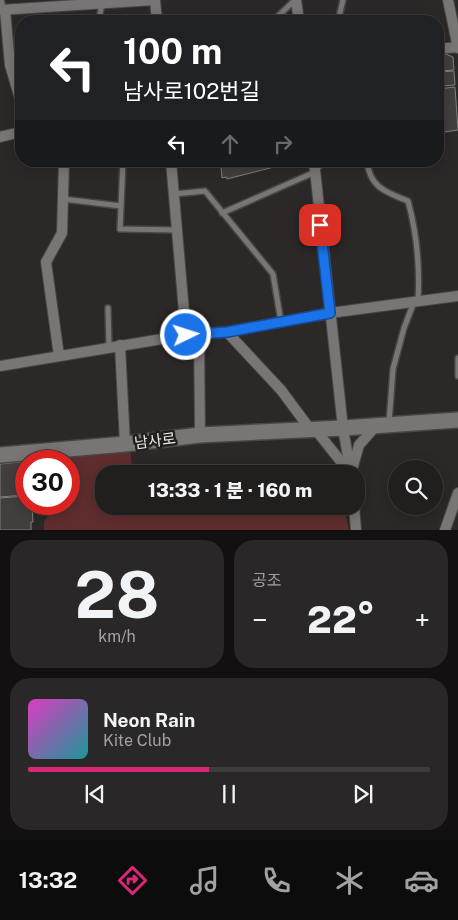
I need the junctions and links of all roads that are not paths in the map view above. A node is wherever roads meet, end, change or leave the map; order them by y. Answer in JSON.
{"nodes":[{"id":1,"x":155,"y":0,"type":"edge"},
{"id":2,"x":296,"y":0,"type":"edge"},
{"id":3,"x":343,"y":0,"type":"edge"},
{"id":4,"x":448,"y":0,"type":"edge"},
{"id":5,"x":63,"y":2,"type":"edge"},
{"id":6,"x":102,"y":2,"type":"junction"},
{"id":7,"x":3,"y":7,"type":"edge"},
{"id":8,"x":100,"y":15,"type":"edge"},
{"id":9,"x":156,"y":15,"type":"edge"},
{"id":10,"x":280,"y":15,"type":"edge"},
{"id":11,"x":298,"y":15,"type":"edge"},
{"id":12,"x":339,"y":15,"type":"edge"},
{"id":13,"x":458,"y":48,"type":"edge"},
{"id":14,"x":444,"y":49,"type":"edge"},
{"id":15,"x":15,"y":82,"type":"edge"},
{"id":16,"x":15,"y":133,"type":"edge"},
{"id":17,"x":0,"y":137,"type":"edge"},
{"id":18,"x":64,"y":167,"type":"edge"},
{"id":19,"x":123,"y":167,"type":"edge"},
{"id":20,"x":172,"y":167,"type":"edge"},
{"id":21,"x":315,"y":167,"type":"edge"},
{"id":22,"x":318,"y":167,"type":"edge"},
{"id":23,"x":368,"y":167,"type":"edge"},
{"id":24,"x":315,"y":172,"type":"junction"},
{"id":25,"x":174,"y":194,"type":"junction"},
{"id":26,"x":63,"y":199,"type":"junction"},
{"id":27,"x":121,"y":206,"type":"junction"},
{"id":28,"x":222,"y":213,"type":"junction"},
{"id":29,"x":177,"y":230,"type":"junction"},
{"id":30,"x":458,"y":296,"type":"edge"},
{"id":31,"x":417,"y":302,"type":"junction"},
{"id":32,"x":108,"y":308,"type":"dead end"},
{"id":33,"x":330,"y":313,"type":"junction"},
{"id":34,"x":281,"y":322,"type":"junction"},
{"id":35,"x":227,"y":332,"type":"junction"},
{"id":36,"x":199,"y":334,"type":"junction"},
{"id":37,"x":186,"y":335,"type":"junction"},
{"id":38,"x":120,"y":345,"type":"junction"},
{"id":39,"x":109,"y":347,"type":"junction"},
{"id":40,"x":59,"y":356,"type":"junction"},
{"id":41,"x":458,"y":358,"type":"edge"},
{"id":42,"x":0,"y":366,"type":"edge"},
{"id":43,"x":458,"y":376,"type":"edge"},
{"id":44,"x":458,"y":420,"type":"edge"},
{"id":45,"x":382,"y":426,"type":"junction"},
{"id":46,"x":343,"y":428,"type":"junction"},
{"id":47,"x":312,"y":429,"type":"junction"},
{"id":48,"x":200,"y":435,"type":"junction"},
{"id":49,"x":125,"y":444,"type":"junction"},
{"id":50,"x":0,"y":455,"type":"edge"},
{"id":51,"x":343,"y":465,"type":"edge"},
{"id":52,"x":349,"y":465,"type":"edge"},
{"id":53,"x":353,"y":465,"type":"edge"},
{"id":54,"x":458,"y":493,"type":"edge"},
{"id":55,"x":355,"y":515,"type":"edge"},
{"id":56,"x":356,"y":530,"type":"edge"},
{"id":57,"x":445,"y":530,"type":"edge"}],
"edges":[{"from":1,"to":6,"type":"street"},
{"from":1,"to":9,"type":"street"},
{"from":2,"to":10,"type":"lane"},
{"from":2,"to":11,"type":"street"},
{"from":3,"to":12,"type":"lane"},
{"from":4,"to":13,"type":"street"},
{"from":5,"to":6,"type":"street"},
{"from":5,"to":7,"type":"street"},
{"from":6,"to":8,"type":"lane"},
{"from":7,"to":15,"type":"street"},
{"from":13,"to":14,"type":"street"},
{"from":16,"to":17,"type":"street"},
{"from":18,"to":26,"type":"street"},
{"from":19,"to":27,"type":"lane"},
{"from":20,"to":25,"type":"street"},
{"from":21,"to":24,"type":"street"},
{"from":22,"to":24,"type":"lane"},
{"from":23,"to":31,"type":"lane"},
{"from":24,"to":28,"type":"lane"},
{"from":24,"to":33,"type":"street"},
{"from":25,"to":28,"type":"lane"},
{"from":25,"to":29,"type":"street"},
{"from":26,"to":27,"type":"lane"},
{"from":26,"to":40,"type":"street"},
{"from":27,"to":29,"type":"lane"},
{"from":28,"to":34,"type":"lane"},
{"from":29,"to":37,"type":"street"},
{"from":30,"to":31,"type":"street"},
{"from":31,"to":33,"type":"street"},
{"from":31,"to":45,"type":"lane"},
{"from":32,"to":39,"type":"lane"},
{"from":33,"to":34,"type":"street"},
{"from":33,"to":46,"type":"street"},
{"from":34,"to":35,"type":"street"},
{"from":35,"to":36,"type":"street"},
{"from":35,"to":47,"type":"street"},
{"from":36,"to":37,"type":"street"},
{"from":36,"to":48,"type":"street"},
{"from":37,"to":38,"type":"street"},
{"from":38,"to":39,"type":"street"},
{"from":38,"to":49,"type":"street"},
{"from":39,"to":40,"type":"street"},
{"from":40,"to":42,"type":"street"},
{"from":41,"to":43,"type":"lane"},
{"from":44,"to":45,"type":"street","name":"남사로"},
{"from":45,"to":46,"type":"street","name":"남사로"},
{"from":45,"to":53,"type":"street"},
{"from":46,"to":47,"type":"street","name":"남사로"},
{"from":46,"to":52,"type":"street"},
{"from":47,"to":48,"type":"street","name":"남사로"},
{"from":47,"to":51,"type":"street"},
{"from":48,"to":49,"type":"street","name":"남사로"},
{"from":49,"to":50,"type":"street","name":"남사로"},
{"from":54,"to":57,"type":"street"},
{"from":55,"to":56,"type":"street"}]}
